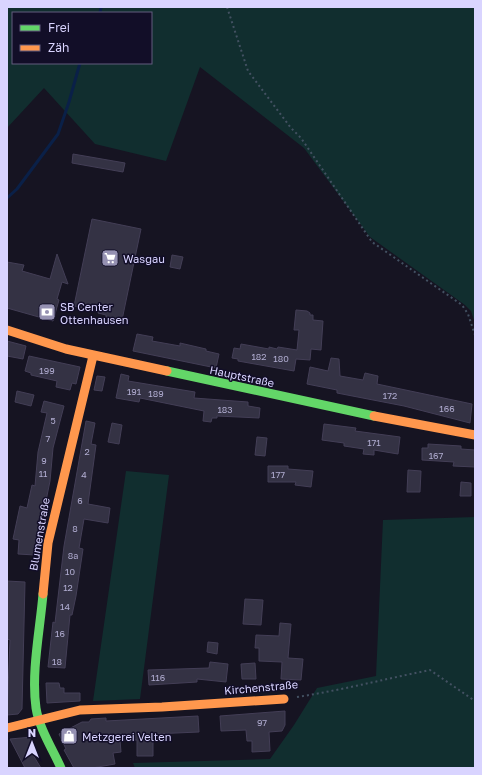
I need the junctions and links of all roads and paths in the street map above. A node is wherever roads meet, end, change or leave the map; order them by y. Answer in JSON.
{"nodes":[{"id":1,"x":227,"y":7,"type":"edge"},
{"id":2,"x":7,"y":330,"type":"edge"},
{"id":3,"x":475,"y":335,"type":"edge"},
{"id":4,"x":94,"y":356,"type":"junction"},
{"id":5,"x":475,"y":435,"type":"edge"},
{"id":6,"x":284,"y":699,"type":"joint"},
{"id":7,"x":475,"y":701,"type":"edge"},
{"id":8,"x":39,"y":720,"type":"junction"},
{"id":9,"x":7,"y":728,"type":"edge"},
{"id":10,"x":61,"y":768,"type":"edge"}],
"edges":[{"from":1,"to":3,"type":"path"},
{"from":2,"to":4,"type":"street","name":"Hauptstraße"},
{"from":4,"to":5,"type":"street","name":"Hauptstraße"},
{"from":4,"to":8,"type":"street","name":"Blumenstraße"},
{"from":6,"to":7,"type":"path","name":"Kirchenstraße"},
{"from":6,"to":8,"type":"street","name":"Kirchenstraße"},
{"from":8,"to":9,"type":"street","name":"Kirchenstraße"},
{"from":8,"to":10,"type":"street","name":"Blumenstraße"}]}
